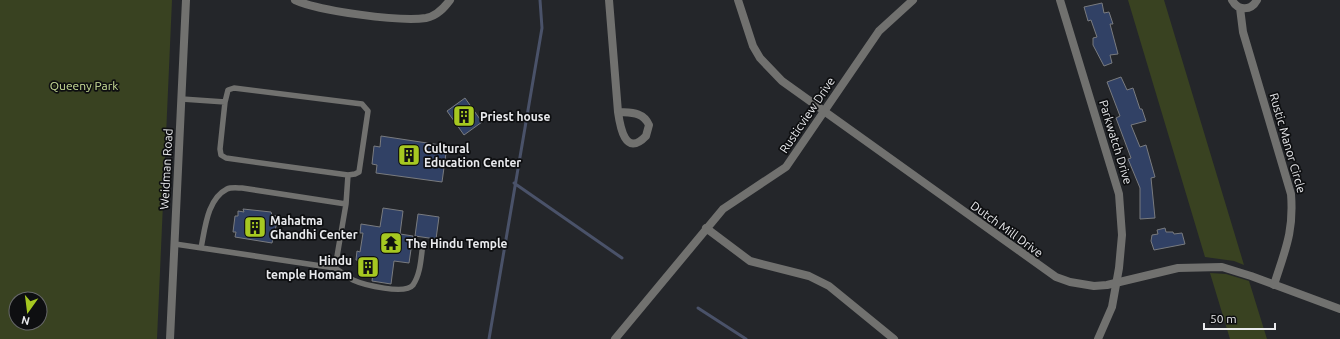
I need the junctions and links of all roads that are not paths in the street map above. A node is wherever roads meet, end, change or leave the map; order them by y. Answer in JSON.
{"nodes":[{"id":1,"x":186,"y":0,"type":"edge"},
{"id":2,"x":295,"y":0,"type":"edge"},
{"id":3,"x":450,"y":0,"type":"edge"},
{"id":4,"x":609,"y":0,"type":"edge"},
{"id":5,"x":738,"y":0,"type":"edge"},
{"id":6,"x":913,"y":0,"type":"edge"},
{"id":7,"x":1060,"y":0,"type":"edge"},
{"id":8,"x":1232,"y":0,"type":"edge"},
{"id":9,"x":1257,"y":0,"type":"edge"},
{"id":10,"x":1240,"y":8,"type":"junction"},
{"id":11,"x":182,"y":99,"type":"junction"},
{"id":12,"x":225,"y":102,"type":"junction"},
{"id":13,"x":824,"y":110,"type":"junction"},
{"id":14,"x":618,"y":112,"type":"junction"},
{"id":15,"x":348,"y":175,"type":"junction"},
{"id":16,"x":346,"y":204,"type":"junction"},
{"id":17,"x":706,"y":228,"type":"junction"},
{"id":18,"x":423,"y":243,"type":"dead end"},
{"id":19,"x":175,"y":244,"type":"junction"},
{"id":20,"x":201,"y":248,"type":"junction"},
{"id":21,"x":335,"y":268,"type":"junction"},
{"id":22,"x":1117,"y":283,"type":"junction"},
{"id":23,"x":1274,"y":284,"type":"junction"},
{"id":24,"x":1340,"y":310,"type":"edge"},
{"id":25,"x":170,"y":339,"type":"edge"},
{"id":26,"x":615,"y":339,"type":"edge"},
{"id":27,"x":894,"y":339,"type":"edge"},
{"id":28,"x":1098,"y":339,"type":"edge"}],
"edges":[{"from":1,"to":11,"type":"street","name":"Weidman Road"},
{"from":2,"to":3,"type":"street"},
{"from":4,"to":14,"type":"street"},
{"from":5,"to":13,"type":"street","name":"Dutch Mill Drive"},
{"from":6,"to":13,"type":"street","name":"Rusticview Drive"},
{"from":7,"to":22,"type":"street","name":"Parkwatch Drive"},
{"from":8,"to":10,"type":"street"},
{"from":9,"to":10,"type":"street"},
{"from":10,"to":23,"type":"street","name":"Rustic Manor Circle"},
{"from":11,"to":12,"type":"lane"},
{"from":11,"to":19,"type":"street","name":"Weidman Road"},
{"from":12,"to":15,"type":"lane"},
{"from":12,"to":15,"type":"lane"},
{"from":13,"to":17,"type":"street","name":"Rusticview Drive"},
{"from":13,"to":22,"type":"street","name":"Dutch Mill Drive"},
{"from":14,"to":14,"type":"street"},
{"from":15,"to":16,"type":"lane"},
{"from":16,"to":20,"type":"lane"},
{"from":16,"to":21,"type":"lane"},
{"from":17,"to":26,"type":"street","name":"Rusticview Drive"},
{"from":17,"to":27,"type":"street"},
{"from":18,"to":21,"type":"lane"},
{"from":19,"to":20,"type":"lane"},
{"from":19,"to":25,"type":"street","name":"Weidman Road"},
{"from":20,"to":21,"type":"lane"},
{"from":22,"to":23,"type":"street","name":"Dutch Mill Drive"},
{"from":22,"to":28,"type":"street","name":"Parkwatch Drive"},
{"from":23,"to":24,"type":"street","name":"Dutch Mill Drive"}]}
